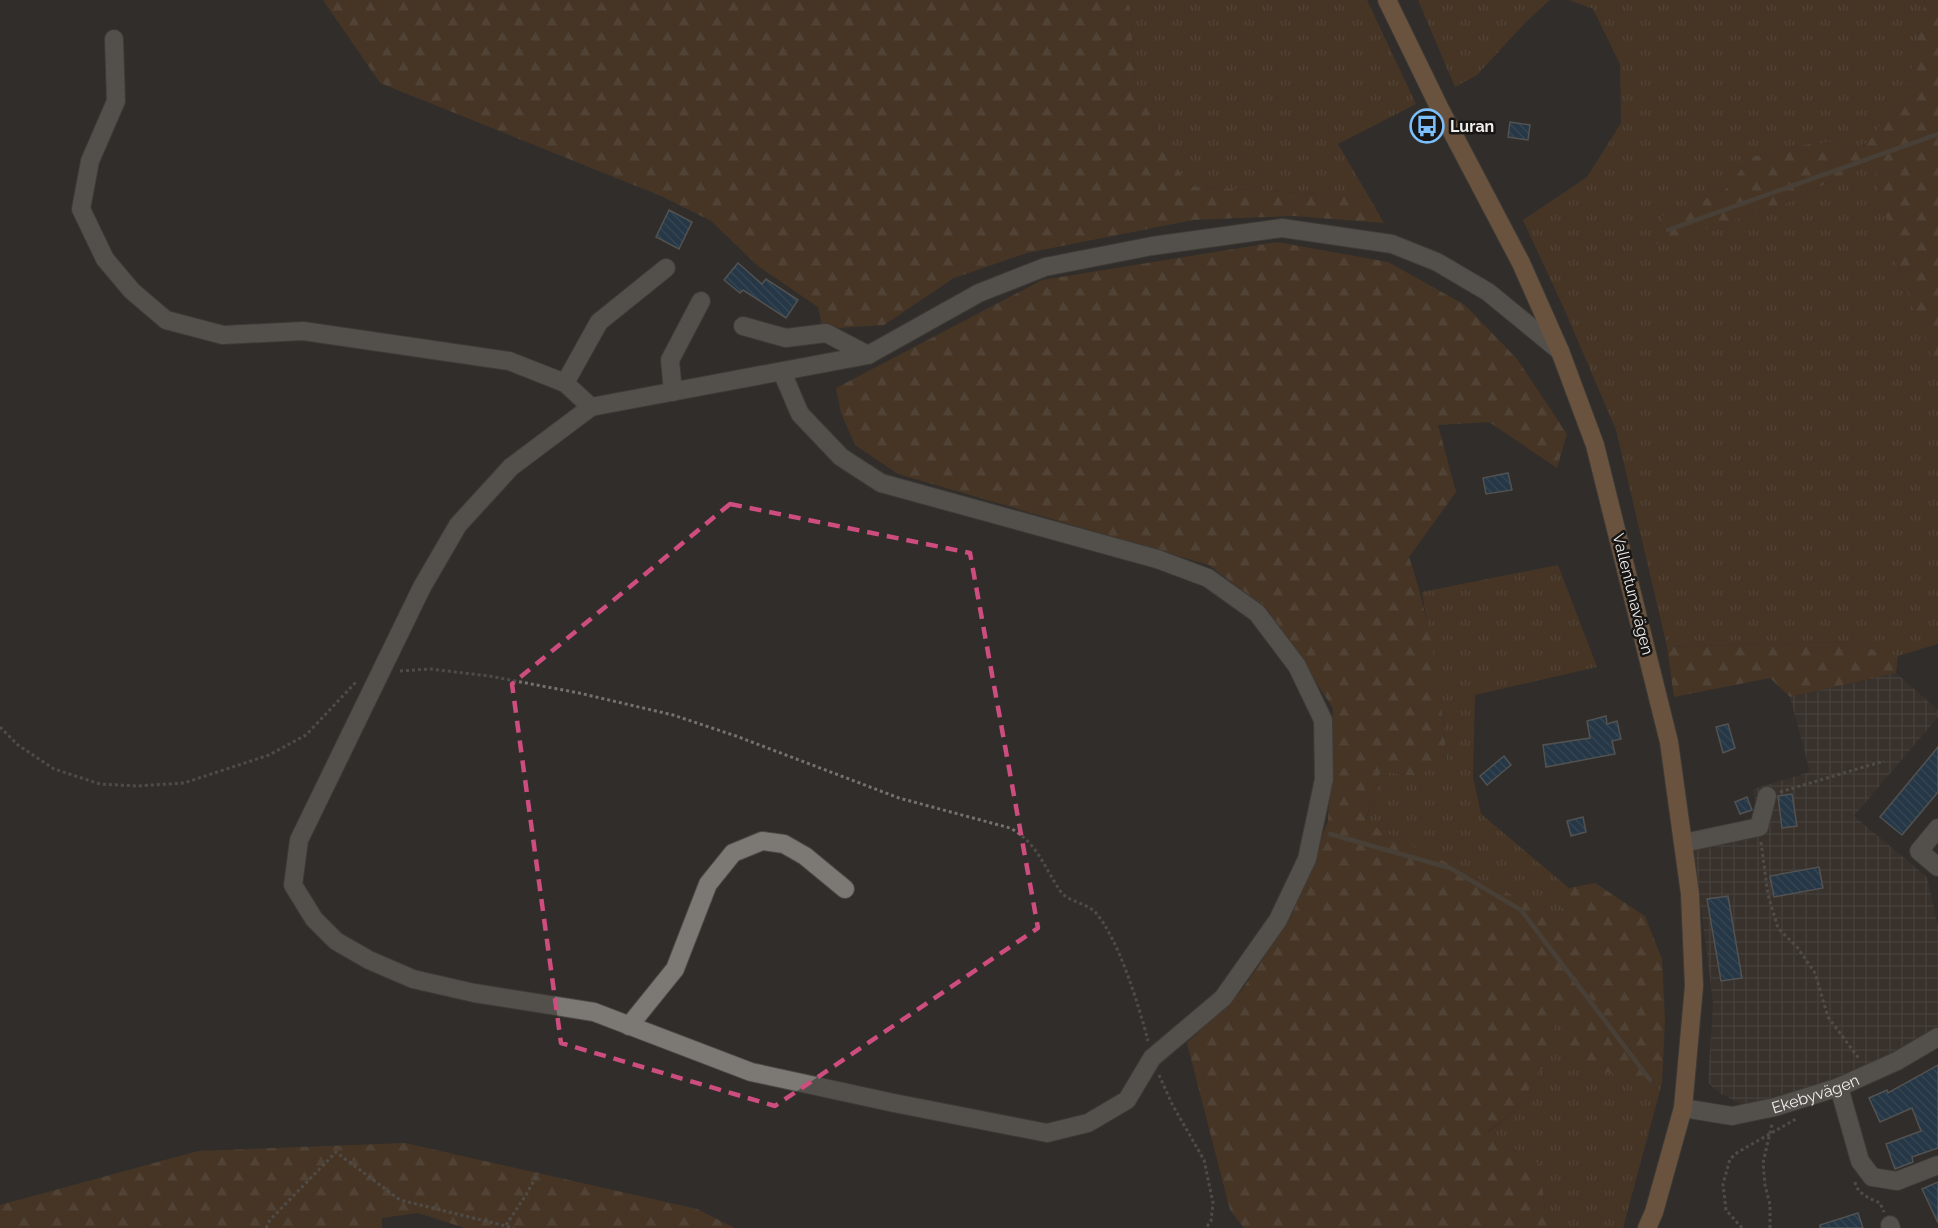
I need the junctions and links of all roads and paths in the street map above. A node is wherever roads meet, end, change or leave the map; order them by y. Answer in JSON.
{"nodes":[{"id":1,"x":1387,"y":0,"type":"edge"},
{"id":2,"x":114,"y":39,"type":"dead end"},
{"id":3,"x":666,"y":268,"type":"dead end"},
{"id":4,"x":701,"y":301,"type":"dead end"},
{"id":5,"x":743,"y":326,"type":"dead end"},
{"id":6,"x":1560,"y":351,"type":"junction"},
{"id":7,"x":868,"y":355,"type":"junction"},
{"id":8,"x":782,"y":372,"type":"junction"},
{"id":9,"x":565,"y":383,"type":"junction"},
{"id":10,"x":673,"y":392,"type":"junction"},
{"id":11,"x":591,"y":407,"type":"junction"},
{"id":12,"x":379,"y":673,"type":"junction"},
{"id":13,"x":0,"y":727,"type":"edge"},
{"id":14,"x":1884,"y":761,"type":"dead end"},
{"id":15,"x":1767,"y":796,"type":"joint"},
{"id":16,"x":1759,"y":827,"type":"junction"},
{"id":17,"x":1938,"y":828,"type":"edge"},
{"id":18,"x":1684,"y":843,"type":"junction"},
{"id":19,"x":1938,"y":867,"type":"edge"},
{"id":20,"x":845,"y":889,"type":"dead end"},
{"id":21,"x":629,"y":1026,"type":"junction"},
{"id":22,"x":1938,"y":1037,"type":"edge"},
{"id":23,"x":1152,"y":1058,"type":"junction"},
{"id":24,"x":1870,"y":1073,"type":"junction"},
{"id":25,"x":1839,"y":1087,"type":"junction"},
{"id":26,"x":1775,"y":1107,"type":"junction"},
{"id":27,"x":1683,"y":1108,"type":"junction"},
{"id":28,"x":1797,"y":1119,"type":"dead end"},
{"id":29,"x":1770,"y":1135,"type":"junction"},
{"id":30,"x":1938,"y":1165,"type":"edge"},
{"id":31,"x":538,"y":1173,"type":"dead end"},
{"id":32,"x":488,"y":1226,"type":"edge"},
{"id":33,"x":506,"y":1226,"type":"junction"},
{"id":34,"x":266,"y":1228,"type":"edge"},
{"id":35,"x":514,"y":1228,"type":"edge"},
{"id":36,"x":1206,"y":1228,"type":"edge"},
{"id":37,"x":1647,"y":1228,"type":"edge"},
{"id":38,"x":1742,"y":1228,"type":"edge"},
{"id":39,"x":1770,"y":1228,"type":"edge"}],
"edges":[{"from":1,"to":6,"type":"main road","name":"Vallentunavägen"},
{"from":2,"to":9,"type":"street"},
{"from":3,"to":9,"type":"street"},
{"from":4,"to":10,"type":"street"},
{"from":5,"to":7,"type":"street"},
{"from":6,"to":7,"type":"street"},
{"from":6,"to":18,"type":"main road","name":"Vallentunavägen"},
{"from":7,"to":8,"type":"street"},
{"from":8,"to":10,"type":"street"},
{"from":8,"to":23,"type":"street"},
{"from":9,"to":11,"type":"street"},
{"from":10,"to":11,"type":"street"},
{"from":11,"to":12,"type":"street"},
{"from":12,"to":13,"type":"path"},
{"from":12,"to":21,"type":"street"},
{"from":12,"to":23,"type":"path"},
{"from":14,"to":15,"type":"path"},
{"from":15,"to":16,"type":"street"},
{"from":16,"to":18,"type":"street"},
{"from":16,"to":24,"type":"path"},
{"from":17,"to":19,"type":"street"},
{"from":18,"to":27,"type":"main road","name":"Vallentunavägen"},
{"from":20,"to":21,"type":"street"},
{"from":21,"to":23,"type":"street"},
{"from":22,"to":24,"type":"street","name":"Ekebyvägen"},
{"from":23,"to":36,"type":"path"},
{"from":24,"to":25,"type":"street","name":"Ekebyvägen"},
{"from":25,"to":26,"type":"street","name":"Ekebyvägen"},
{"from":25,"to":30,"type":"street"},
{"from":26,"to":27,"type":"street","name":"Ekebyvägen"},
{"from":26,"to":29,"type":"path"},
{"from":27,"to":37,"type":"main road","name":"Vallentunavägen"},
{"from":28,"to":29,"type":"path"},
{"from":29,"to":38,"type":"path"},
{"from":29,"to":39,"type":"path"},
{"from":31,"to":33,"type":"path"},
{"from":32,"to":33,"type":"path"},
{"from":32,"to":34,"type":"path"},
{"from":33,"to":35,"type":"path"}]}
